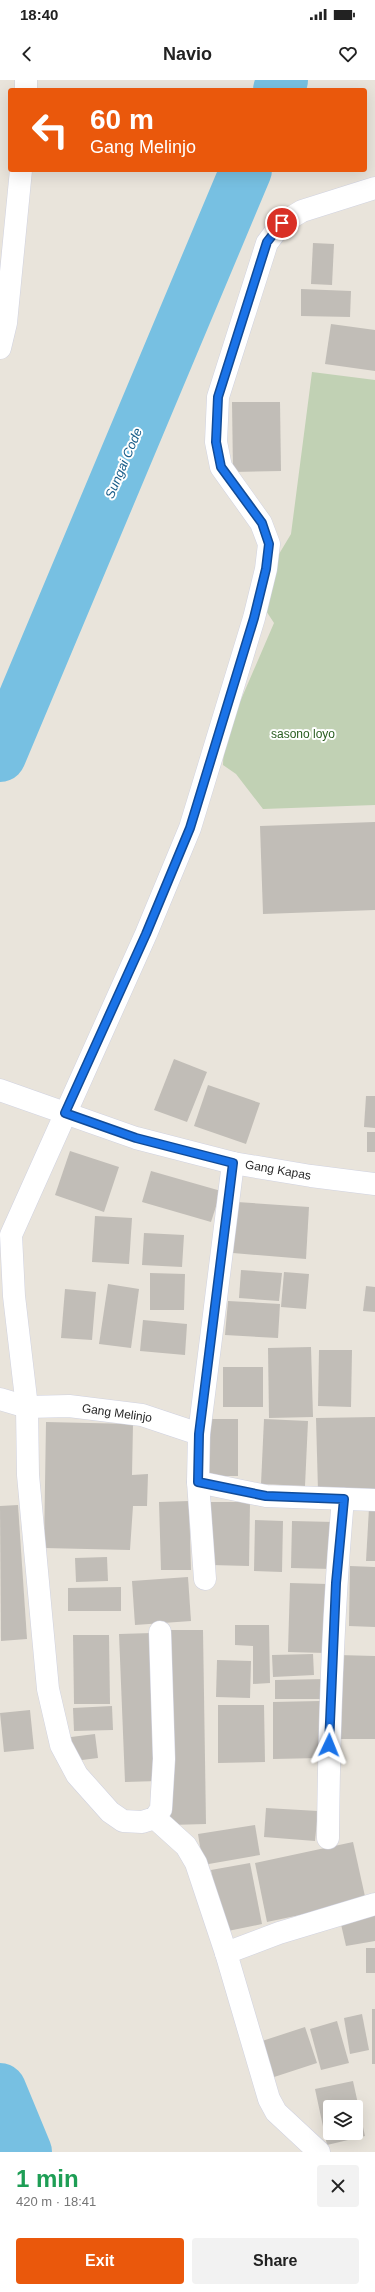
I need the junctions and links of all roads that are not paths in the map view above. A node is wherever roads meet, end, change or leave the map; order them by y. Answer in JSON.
{"nodes":[{"id":1,"x":21,"y":172,"type":"edge"},
{"id":2,"x":375,"y":188,"type":"edge"},
{"id":3,"x":0,"y":348,"type":"edge"},
{"id":4,"x":0,"y":1090,"type":"edge"},
{"id":5,"x":65,"y":1113,"type":"junction"},
{"id":6,"x":233,"y":1163,"type":"junction"},
{"id":7,"x":375,"y":1184,"type":"edge"},
{"id":8,"x":0,"y":1399,"type":"edge"},
{"id":9,"x":27,"y":1406,"type":"junction"},
{"id":10,"x":199,"y":1434,"type":"junction"},
{"id":11,"x":198,"y":1482,"type":"junction"},
{"id":12,"x":344,"y":1499,"type":"junction"},
{"id":13,"x":375,"y":1500,"type":"edge"},
{"id":14,"x":205,"y":1579,"type":"dead end"},
{"id":15,"x":160,"y":1632,"type":"dead end"},
{"id":16,"x":155,"y":1818,"type":"junction"},
{"id":17,"x":328,"y":1838,"type":"dead end"},
{"id":18,"x":375,"y":1904,"type":"edge"},
{"id":19,"x":226,"y":1953,"type":"junction"},
{"id":20,"x":319,"y":2152,"type":"edge"}],
"edges":[{"from":1,"to":3,"type":"street"},
{"from":2,"to":5,"type":"street"},
{"from":4,"to":5,"type":"street","name":"Gang Kapas"},
{"from":5,"to":6,"type":"street","name":"Gang Kapas"},
{"from":5,"to":9,"type":"street"},
{"from":6,"to":7,"type":"street","name":"Gang Kapas"},
{"from":6,"to":10,"type":"street"},
{"from":8,"to":9,"type":"street","name":"Gang Melinjo"},
{"from":9,"to":10,"type":"street","name":"Gang Melinjo"},
{"from":9,"to":16,"type":"street"},
{"from":10,"to":11,"type":"street"},
{"from":11,"to":12,"type":"street"},
{"from":11,"to":14,"type":"street"},
{"from":12,"to":13,"type":"street"},
{"from":12,"to":17,"type":"street"},
{"from":15,"to":16,"type":"street"},
{"from":16,"to":19,"type":"street"},
{"from":18,"to":19,"type":"street"},
{"from":19,"to":20,"type":"street"}]}
